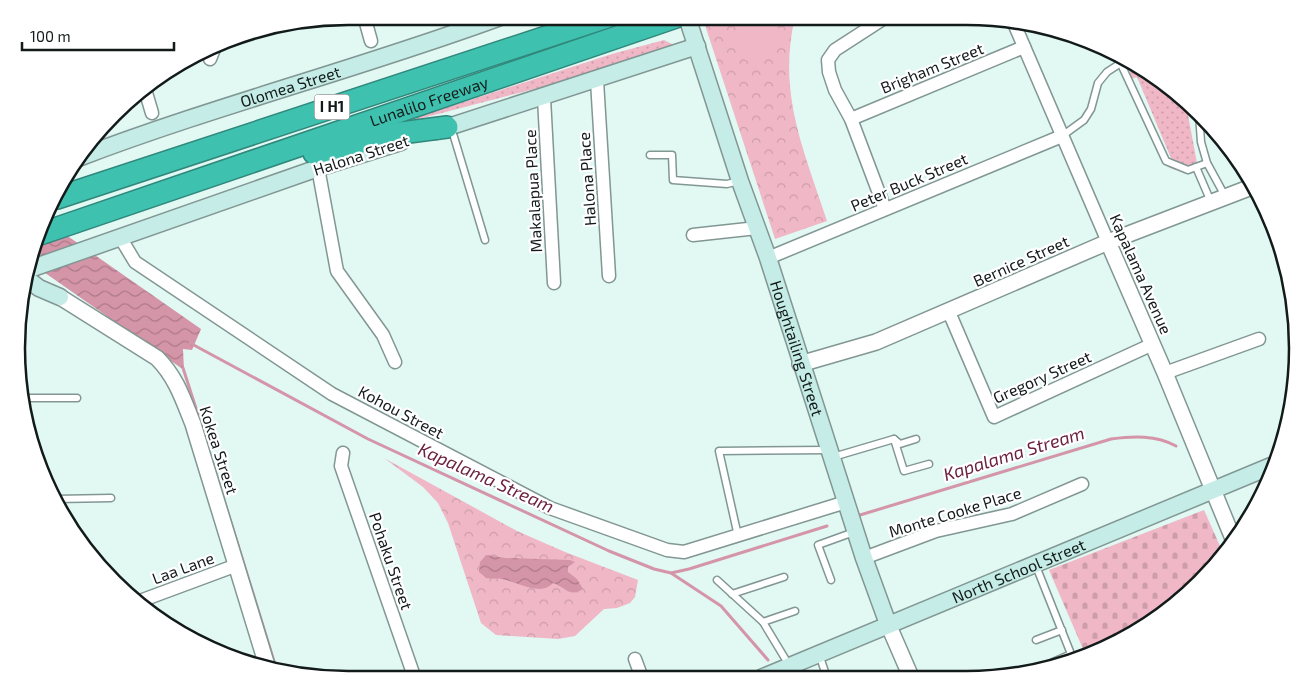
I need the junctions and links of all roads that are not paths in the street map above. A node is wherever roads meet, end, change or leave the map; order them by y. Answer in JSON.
{"nodes":[{"id":1,"x":367,"y":25,"type":"edge"},
{"id":2,"x":453,"y":25,"type":"edge"},
{"id":3,"x":480,"y":25,"type":"edge"},
{"id":4,"x":580,"y":25,"type":"edge"},
{"id":5,"x":653,"y":25,"type":"edge"},
{"id":6,"x":690,"y":25,"type":"edge"},
{"id":7,"x":874,"y":25,"type":"edge"},
{"id":8,"x":1016,"y":29,"type":"edge"},
{"id":9,"x":456,"y":34,"type":"junction"},
{"id":10,"x":371,"y":41,"type":"dead end"},
{"id":11,"x":697,"y":46,"type":"junction"},
{"id":12,"x":1024,"y":47,"type":"junction"},
{"id":13,"x":1119,"y":63,"type":"edge"},
{"id":14,"x":1121,"y":64,"type":"edge"},
{"id":15,"x":597,"y":81,"type":"junction"},
{"id":16,"x":147,"y":95,"type":"edge"},
{"id":17,"x":544,"y":98,"type":"junction"},
{"id":18,"x":152,"y":113,"type":"dead end"},
{"id":19,"x":851,"y":119,"type":"junction"},
{"id":20,"x":449,"y":127,"type":"junction"},
{"id":21,"x":1202,"y":128,"type":"edge"},
{"id":22,"x":1062,"y":136,"type":"junction"},
{"id":23,"x":90,"y":154,"type":"edge"},
{"id":24,"x":650,"y":155,"type":"dead end"},
{"id":25,"x":1206,"y":163,"type":"junction"},
{"id":26,"x":1196,"y":166,"type":"junction"},
{"id":27,"x":318,"y":168,"type":"junction"},
{"id":28,"x":740,"y":181,"type":"junction"},
{"id":29,"x":187,"y":182,"type":"junction"},
{"id":30,"x":1247,"y":189,"type":"edge"},
{"id":31,"x":63,"y":196,"type":"edge"},
{"id":32,"x":1219,"y":200,"type":"junction"},
{"id":33,"x":885,"y":209,"type":"junction"},
{"id":34,"x":757,"y":228,"type":"junction"},
{"id":35,"x":47,"y":232,"type":"edge"},
{"id":36,"x":694,"y":235,"type":"dead end"},
{"id":37,"x":120,"y":237,"type":"junction"},
{"id":38,"x":486,"y":240,"type":"dead end"},
{"id":39,"x":1108,"y":242,"type":"junction"},
{"id":40,"x":768,"y":258,"type":"junction"},
{"id":41,"x":35,"y":269,"type":"edge"},
{"id":42,"x":34,"y":274,"type":"edge"},
{"id":43,"x":609,"y":276,"type":"dead end"},
{"id":44,"x":554,"y":283,"type":"dead end"},
{"id":45,"x":60,"y":297,"type":"joint"},
{"id":46,"x":949,"y":312,"type":"junction"},
{"id":47,"x":1259,"y":339,"type":"dead end"},
{"id":48,"x":1153,"y":344,"type":"junction"},
{"id":49,"x":395,"y":362,"type":"dead end"},
{"id":50,"x":800,"y":364,"type":"junction"},
{"id":51,"x":1165,"y":373,"type":"junction"},
{"id":52,"x":29,"y":398,"type":"edge"},
{"id":53,"x":77,"y":398,"type":"dead end"},
{"id":54,"x":894,"y":439,"type":"junction"},
{"id":55,"x":916,"y":439,"type":"dead end"},
{"id":56,"x":343,"y":454,"type":"dead end"},
{"id":57,"x":830,"y":454,"type":"junction"},
{"id":58,"x":929,"y":464,"type":"dead end"},
{"id":59,"x":1265,"y":468,"type":"edge"},
{"id":60,"x":1082,"y":484,"type":"dead end"},
{"id":61,"x":1212,"y":490,"type":"junction"},
{"id":62,"x":111,"y":498,"type":"dead end"},
{"id":63,"x":62,"y":499,"type":"edge"},
{"id":64,"x":846,"y":502,"type":"junction"},
{"id":65,"x":855,"y":531,"type":"junction"},
{"id":66,"x":1231,"y":533,"type":"edge"},
{"id":67,"x":738,"y":536,"type":"junction"},
{"id":68,"x":864,"y":558,"type":"junction"},
{"id":69,"x":1035,"y":564,"type":"junction"},
{"id":70,"x":237,"y":565,"type":"junction"},
{"id":71,"x":784,"y":577,"type":"dead end"},
{"id":72,"x":717,"y":580,"type":"dead end"},
{"id":73,"x":830,"y":580,"type":"dead end"},
{"id":74,"x":732,"y":594,"type":"junction"},
{"id":75,"x":145,"y":599,"type":"edge"},
{"id":76,"x":795,"y":611,"type":"dead end"},
{"id":77,"x":763,"y":622,"type":"junction"},
{"id":78,"x":888,"y":624,"type":"junction"},
{"id":79,"x":1062,"y":630,"type":"junction"},
{"id":80,"x":1036,"y":640,"type":"dead end"},
{"id":81,"x":818,"y":653,"type":"junction"},
{"id":82,"x":1072,"y":653,"type":"edge"},
{"id":83,"x":635,"y":659,"type":"dead end"},
{"id":84,"x":265,"y":660,"type":"edge"},
{"id":85,"x":789,"y":666,"type":"junction"},
{"id":86,"x":412,"y":671,"type":"edge"},
{"id":87,"x":639,"y":671,"type":"edge"},
{"id":88,"x":777,"y":671,"type":"edge"},
{"id":89,"x":824,"y":671,"type":"edge"},
{"id":90,"x":908,"y":671,"type":"edge"}],
"edges":[{"from":1,"to":10,"type":"street"},
{"from":2,"to":9,"type":"lane"},
{"from":3,"to":9,"type":"main road","name":"Olomea Street"},
{"from":4,"to":31,"type":"highway","name":"Lunalilo Freeway","number":"I H1"},
{"from":5,"to":29,"type":"highway","name":"Lunalilo Freeway","number":"I H1"},
{"from":6,"to":11,"type":"main road","name":"Houghtailing Street"},
{"from":7,"to":19,"type":"street"},
{"from":8,"to":12,"type":"street","name":"Kapalama Avenue"},
{"from":9,"to":23,"type":"main road","name":"Olomea Street"},
{"from":11,"to":15,"type":"main road","name":"Halona Street"},
{"from":11,"to":28,"type":"main road","name":"Houghtailing Street"},
{"from":12,"to":19,"type":"street","name":"Brigham Street"},
{"from":12,"to":22,"type":"street","name":"Kapalama Avenue"},
{"from":13,"to":22,"type":"lane"},
{"from":14,"to":26,"type":"lane"},
{"from":15,"to":17,"type":"main road","name":"Halona Street"},
{"from":15,"to":43,"type":"street","name":"Halona Place"},
{"from":16,"to":18,"type":"street"},
{"from":17,"to":20,"type":"main road","name":"Halona Street"},
{"from":17,"to":44,"type":"street","name":"Makalapua Place"},
{"from":19,"to":33,"type":"street"},
{"from":20,"to":27,"type":"main road","name":"Halona Street"},
{"from":20,"to":29,"type":"highway"},
{"from":20,"to":38,"type":"lane"},
{"from":21,"to":25,"type":"lane"},
{"from":22,"to":33,"type":"street","name":"Peter Buck Street"},
{"from":22,"to":39,"type":"street","name":"Kapalama Avenue"},
{"from":24,"to":28,"type":"lane"},
{"from":25,"to":26,"type":"lane"},
{"from":25,"to":32,"type":"lane"},
{"from":26,"to":32,"type":"lane"},
{"from":27,"to":37,"type":"main road","name":"Halona Street"},
{"from":27,"to":49,"type":"street"},
{"from":28,"to":34,"type":"main road","name":"Houghtailing Street"},
{"from":29,"to":35,"type":"highway","name":"Lunalilo Freeway","number":"I H1"},
{"from":30,"to":32,"type":"street","name":"Bernice Street"},
{"from":32,"to":39,"type":"street","name":"Bernice Street"},
{"from":33,"to":40,"type":"street","name":"Peter Buck Street"},
{"from":34,"to":36,"type":"street"},
{"from":34,"to":40,"type":"main road","name":"Houghtailing Street"},
{"from":37,"to":41,"type":"main road","name":"Halona Street"},
{"from":37,"to":67,"type":"street","name":"Kohou Street"},
{"from":39,"to":46,"type":"street","name":"Bernice Street"},
{"from":39,"to":48,"type":"street","name":"Kapalama Avenue"},
{"from":40,"to":50,"type":"main road","name":"Houghtailing Street"},
{"from":42,"to":45,"type":"main road"},
{"from":45,"to":70,"type":"street","name":"Kokea Street"},
{"from":46,"to":48,"type":"street","name":"Gregory Street"},
{"from":46,"to":50,"type":"street","name":"Bernice Street"},
{"from":47,"to":51,"type":"street"},
{"from":48,"to":51,"type":"street","name":"Kapalama Avenue"},
{"from":50,"to":57,"type":"main road","name":"Houghtailing Street"},
{"from":51,"to":61,"type":"street","name":"Kapalama Avenue"},
{"from":52,"to":53,"type":"lane"},
{"from":54,"to":55,"type":"lane"},
{"from":54,"to":57,"type":"lane"},
{"from":54,"to":58,"type":"lane"},
{"from":56,"to":86,"type":"street","name":"Pohaku Street"},
{"from":57,"to":64,"type":"main road","name":"Houghtailing Street"},
{"from":57,"to":67,"type":"lane"},
{"from":59,"to":61,"type":"main road","name":"North School Street"},
{"from":60,"to":68,"type":"street","name":"Monte Cooke Place"},
{"from":61,"to":66,"type":"street","name":"Kapalama Avenue"},
{"from":61,"to":69,"type":"main road","name":"North School Street"},
{"from":62,"to":63,"type":"lane"},
{"from":64,"to":65,"type":"main road","name":"Houghtailing Street"},
{"from":64,"to":67,"type":"street","name":"Kohou Street"},
{"from":65,"to":68,"type":"main road","name":"Houghtailing Street"},
{"from":65,"to":73,"type":"lane"},
{"from":68,"to":78,"type":"main road","name":"Houghtailing Street"},
{"from":69,"to":78,"type":"main road","name":"North School Street"},
{"from":69,"to":79,"type":"lane"},
{"from":70,"to":75,"type":"street","name":"Laa Lane"},
{"from":70,"to":84,"type":"street","name":"Kokea Street"},
{"from":71,"to":74,"type":"lane"},
{"from":72,"to":74,"type":"lane"},
{"from":74,"to":77,"type":"lane"},
{"from":76,"to":77,"type":"lane"},
{"from":77,"to":85,"type":"lane"},
{"from":78,"to":81,"type":"main road","name":"North School Street"},
{"from":78,"to":90,"type":"street","name":"Houghtailing Street"},
{"from":79,"to":80,"type":"lane"},
{"from":79,"to":82,"type":"lane"},
{"from":81,"to":85,"type":"main road","name":"North School Street"},
{"from":81,"to":89,"type":"lane"},
{"from":83,"to":87,"type":"street"},
{"from":85,"to":88,"type":"main road","name":"North School Street"}]}
